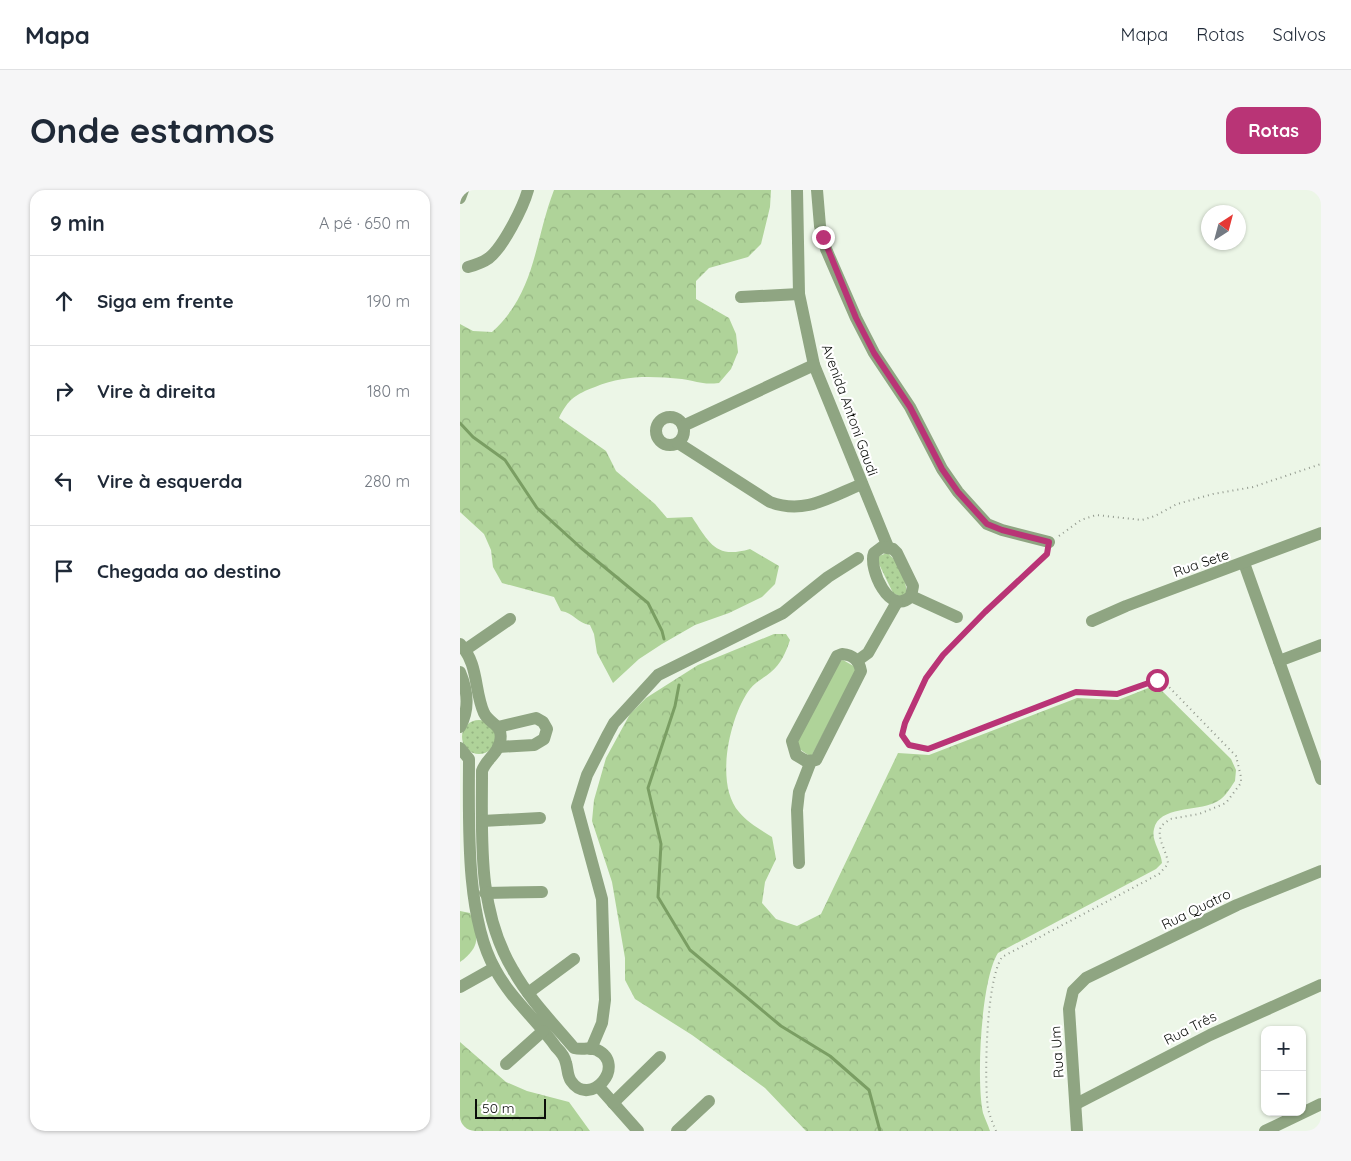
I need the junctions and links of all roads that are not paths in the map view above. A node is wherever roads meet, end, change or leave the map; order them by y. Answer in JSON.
{"nodes":[{"id":1,"x":463,"y":190,"type":"edge"},
{"id":2,"x":528,"y":190,"type":"edge"},
{"id":3,"x":798,"y":190,"type":"edge"},
{"id":4,"x":816,"y":190,"type":"edge"},
{"id":5,"x":460,"y":198,"type":"edge"},
{"id":6,"x":468,"y":267,"type":"dead end"},
{"id":7,"x":799,"y":294,"type":"junction"},
{"id":8,"x":741,"y":297,"type":"dead end"},
{"id":9,"x":814,"y":365,"type":"junction"},
{"id":10,"x":682,"y":426,"type":"junction"},
{"id":11,"x":678,"y":443,"type":"junction"},
{"id":12,"x":862,"y":484,"type":"junction"},
{"id":13,"x":1321,"y":533,"type":"edge"},
{"id":14,"x":1049,"y":542,"type":"road end"},
{"id":15,"x":888,"y":547,"type":"junction"},
{"id":16,"x":858,"y":558,"type":"dead end"},
{"id":17,"x":1244,"y":564,"type":"junction"},
{"id":18,"x":911,"y":596,"type":"junction"},
{"id":19,"x":897,"y":602,"type":"junction"},
{"id":20,"x":957,"y":617,"type":"dead end"},
{"id":21,"x":510,"y":619,"type":"dead end"},
{"id":22,"x":1092,"y":621,"type":"dead end"},
{"id":23,"x":1321,"y":645,"type":"edge"},
{"id":24,"x":462,"y":647,"type":"edge"},
{"id":25,"x":857,"y":660,"type":"junction"},
{"id":26,"x":1279,"y":661,"type":"junction"},
{"id":27,"x":460,"y":672,"type":"edge"},
{"id":28,"x":460,"y":727,"type":"edge"},
{"id":29,"x":498,"y":727,"type":"junction"},
{"id":30,"x":460,"y":748,"type":"edge"},
{"id":31,"x":498,"y":748,"type":"junction"},
{"id":32,"x":811,"y":761,"type":"junction"},
{"id":33,"x":1318,"y":764,"type":"edge"},
{"id":34,"x":1321,"y":779,"type":"edge"},
{"id":35,"x":540,"y":818,"type":"dead end"},
{"id":36,"x":470,"y":820,"type":"edge"},
{"id":37,"x":799,"y":863,"type":"dead end"},
{"id":38,"x":1321,"y":871,"type":"edge"},
{"id":39,"x":542,"y":892,"type":"dead end"},
{"id":40,"x":479,"y":894,"type":"junction"},
{"id":41,"x":460,"y":896,"type":"edge"},
{"id":42,"x":574,"y":959,"type":"dead end"},
{"id":43,"x":494,"y":968,"type":"junction"},
{"id":44,"x":1086,"y":978,"type":"joint"},
{"id":45,"x":1321,"y":985,"type":"edge"},
{"id":46,"x":460,"y":987,"type":"edge"},
{"id":47,"x":528,"y":993,"type":"junction"},
{"id":48,"x":543,"y":1031,"type":"junction"},
{"id":49,"x":591,"y":1049,"type":"junction"},
{"id":50,"x":660,"y":1058,"type":"dead end"},
{"id":51,"x":506,"y":1064,"type":"dead end"},
{"id":52,"x":599,"y":1087,"type":"junction"},
{"id":53,"x":709,"y":1101,"type":"dead end"},
{"id":54,"x":613,"y":1103,"type":"junction"},
{"id":55,"x":1076,"y":1104,"type":"junction"},
{"id":56,"x":1321,"y":1104,"type":"edge"},
{"id":57,"x":638,"y":1131,"type":"edge"},
{"id":58,"x":677,"y":1131,"type":"edge"},
{"id":59,"x":1077,"y":1131,"type":"edge"},
{"id":60,"x":1265,"y":1131,"type":"edge"}],
"edges":[{"from":1,"to":5,"type":"street"},
{"from":2,"to":6,"type":"street"},
{"from":3,"to":7,"type":"street","name":"Avenida Antoni Gaudi"},
{"from":4,"to":14,"type":"street"},
{"from":7,"to":8,"type":"street"},
{"from":7,"to":9,"type":"street","name":"Avenida Antoni Gaudi"},
{"from":9,"to":10,"type":"street"},
{"from":9,"to":12,"type":"street","name":"Avenida Antoni Gaudi"},
{"from":10,"to":11,"type":"street"},
{"from":10,"to":11,"type":"street"},
{"from":11,"to":12,"type":"street"},
{"from":12,"to":15,"type":"street","name":"Avenida Antoni Gaudi"},
{"from":13,"to":17,"type":"street","name":"Rua Sete"},
{"from":15,"to":18,"type":"street","name":"Avenida Antoni Gaudi"},
{"from":15,"to":19,"type":"street"},
{"from":16,"to":49,"type":"street"},
{"from":17,"to":22,"type":"street","name":"Rua Sete"},
{"from":17,"to":26,"type":"street"},
{"from":18,"to":19,"type":"street"},
{"from":18,"to":20,"type":"street"},
{"from":19,"to":25,"type":"street"},
{"from":21,"to":24,"type":"street"},
{"from":23,"to":26,"type":"street"},
{"from":24,"to":29,"type":"street"},
{"from":25,"to":32,"type":"street"},
{"from":25,"to":32,"type":"street"},
{"from":26,"to":33,"type":"street"},
{"from":27,"to":28,"type":"street"},
{"from":29,"to":31,"type":"street"},
{"from":29,"to":31,"type":"street"},
{"from":30,"to":36,"type":"street"},
{"from":31,"to":36,"type":"street"},
{"from":32,"to":37,"type":"street"},
{"from":33,"to":34,"type":"street"},
{"from":35,"to":36,"type":"street"},
{"from":36,"to":40,"type":"street"},
{"from":38,"to":44,"type":"street","name":"Rua Quatro"},
{"from":39,"to":40,"type":"street"},
{"from":40,"to":41,"type":"street"},
{"from":40,"to":43,"type":"street"},
{"from":40,"to":47,"type":"street"},
{"from":42,"to":47,"type":"street"},
{"from":43,"to":46,"type":"street"},
{"from":43,"to":48,"type":"street"},
{"from":44,"to":55,"type":"street","name":"Rua Um"},
{"from":45,"to":55,"type":"street","name":"Rua Três"},
{"from":47,"to":49,"type":"street"},
{"from":48,"to":51,"type":"street"},
{"from":48,"to":52,"type":"street"},
{"from":49,"to":52,"type":"street"},
{"from":50,"to":54,"type":"street"},
{"from":52,"to":54,"type":"street"},
{"from":53,"to":58,"type":"street"},
{"from":54,"to":57,"type":"street"},
{"from":55,"to":59,"type":"street","name":"Rua Um"},
{"from":56,"to":60,"type":"street"}]}
